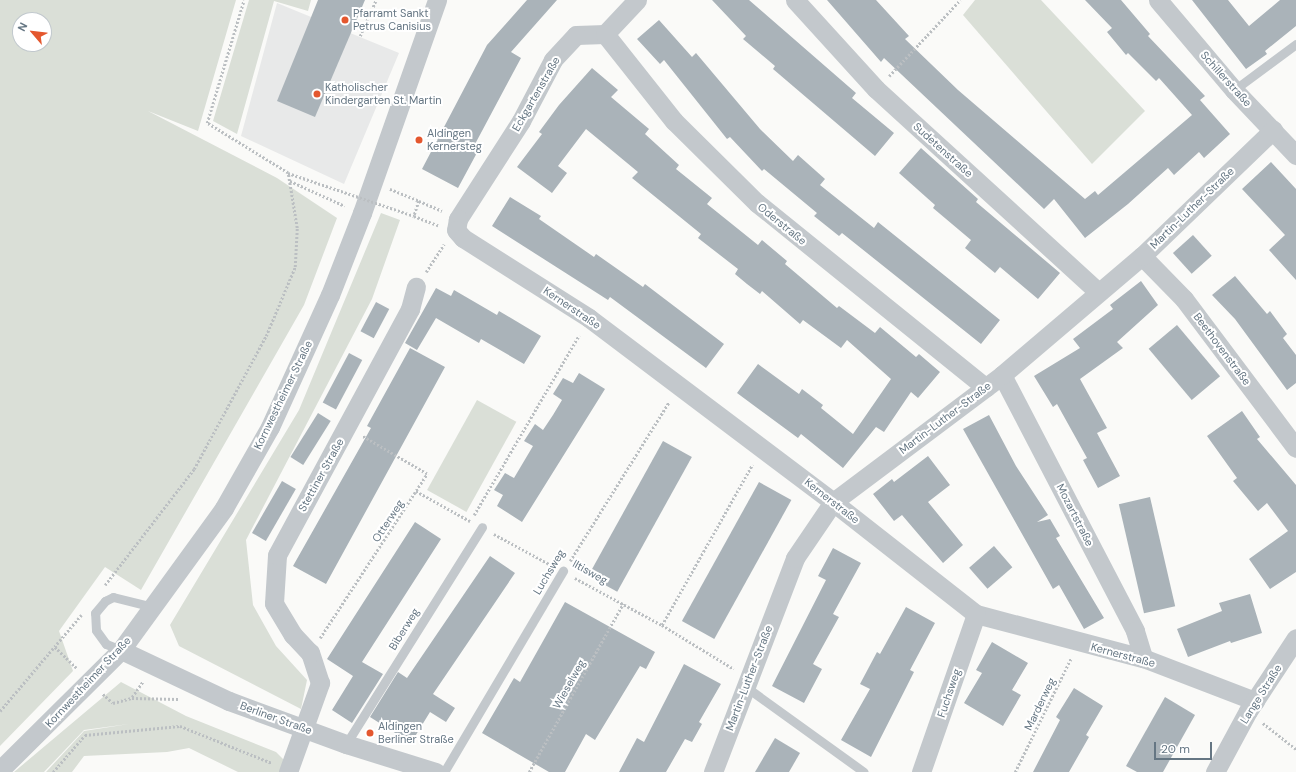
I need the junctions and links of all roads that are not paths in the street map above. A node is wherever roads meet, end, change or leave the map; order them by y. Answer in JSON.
{"nodes":[{"id":1,"x":437,"y":0,"type":"edge"},
{"id":2,"x":636,"y":0,"type":"edge"},
{"id":3,"x":795,"y":0,"type":"edge"},
{"id":4,"x":1158,"y":0,"type":"edge"},
{"id":5,"x":605,"y":34,"type":"junction"},
{"id":6,"x":1296,"y":44,"type":"edge"},
{"id":7,"x":1234,"y":90,"type":"junction"},
{"id":8,"x":1273,"y":130,"type":"junction"},
{"id":9,"x":1296,"y":155,"type":"edge"},
{"id":10,"x":457,"y":224,"type":"joint"},
{"id":11,"x":1142,"y":256,"type":"junction"},
{"id":12,"x":416,"y":287,"type":"road end"},
{"id":13,"x":1098,"y":292,"type":"junction"},
{"id":14,"x":1002,"y":374,"type":"junction"},
{"id":15,"x":986,"y":388,"type":"junction"},
{"id":16,"x":1296,"y":448,"type":"edge"},
{"id":17,"x":833,"y":502,"type":"junction"},
{"id":18,"x":482,"y":527,"type":"road end"},
{"id":19,"x":563,"y":571,"type":"road end"},
{"id":20,"x":153,"y":607,"type":"junction"},
{"id":21,"x":976,"y":614,"type":"junction"},
{"id":22,"x":1296,"y":638,"type":"edge"},
{"id":23,"x":121,"y":650,"type":"junction"},
{"id":24,"x":1143,"y":658,"type":"junction"},
{"id":25,"x":748,"y":683,"type":"junction"},
{"id":26,"x":1252,"y":706,"type":"junction"},
{"id":27,"x":305,"y":729,"type":"junction"},
{"id":28,"x":346,"y":744,"type":"junction"},
{"id":29,"x":0,"y":770,"type":"edge"},
{"id":30,"x":289,"y":771,"type":"edge"},
{"id":31,"x":436,"y":772,"type":"edge"},
{"id":32,"x":444,"y":772,"type":"edge"},
{"id":33,"x":713,"y":772,"type":"edge"},
{"id":34,"x":864,"y":772,"type":"edge"},
{"id":35,"x":921,"y":772,"type":"edge"},
{"id":36,"x":1215,"y":772,"type":"edge"}],
"edges":[{"from":1,"to":20,"type":"street","name":"Kornwestheimer Straße"},
{"from":2,"to":5,"type":"street"},
{"from":3,"to":13,"type":"street","name":"Sudetenstraße"},
{"from":4,"to":7,"type":"street","name":"Schillerstraße"},
{"from":5,"to":10,"type":"street","name":"Eckgartenstraße"},
{"from":5,"to":15,"type":"street","name":"Oderstraße"},
{"from":6,"to":7,"type":"lane"},
{"from":7,"to":8,"type":"street","name":"Schillerstraße"},
{"from":8,"to":9,"type":"street","name":"Schillerstraße"},
{"from":8,"to":11,"type":"street","name":"Martin-Luther-Straße"},
{"from":10,"to":17,"type":"street","name":"Kernerstraße"},
{"from":11,"to":13,"type":"street","name":"Martin-Luther-Straße"},
{"from":11,"to":16,"type":"street","name":"Beethovenstraße"},
{"from":12,"to":27,"type":"street","name":"Stettiner Straße"},
{"from":13,"to":14,"type":"street","name":"Martin-Luther-Straße"},
{"from":14,"to":15,"type":"street","name":"Martin-Luther-Straße"},
{"from":14,"to":24,"type":"street","name":"Mozartstraße"},
{"from":15,"to":17,"type":"street","name":"Martin-Luther-Straße"},
{"from":17,"to":21,"type":"street","name":"Kernerstraße"},
{"from":17,"to":25,"type":"street","name":"Martin-Luther-Straße"},
{"from":18,"to":28,"type":"lane","name":"Biberweg"},
{"from":19,"to":32,"type":"lane","name":"Luchsweg"},
{"from":20,"to":23,"type":"street","name":"Kornwestheimer Straße"},
{"from":20,"to":23,"type":"lane"},
{"from":21,"to":24,"type":"street","name":"Kernerstraße"},
{"from":21,"to":35,"type":"street","name":"Fuchsweg"},
{"from":22,"to":26,"type":"street","name":"Lange Straße"},
{"from":23,"to":27,"type":"street","name":"Berliner Straße"},
{"from":23,"to":29,"type":"street","name":"Kornwestheimer Straße"},
{"from":24,"to":26,"type":"street","name":"Kernerstraße"},
{"from":25,"to":33,"type":"street","name":"Martin-Luther-Straße"},
{"from":25,"to":34,"type":"lane"},
{"from":26,"to":36,"type":"street","name":"Lange Straße"},
{"from":27,"to":28,"type":"street","name":"Berliner Straße"},
{"from":27,"to":30,"type":"street","name":"Stettiner Straße"},
{"from":28,"to":31,"type":"street","name":"Berliner Straße"}]}
